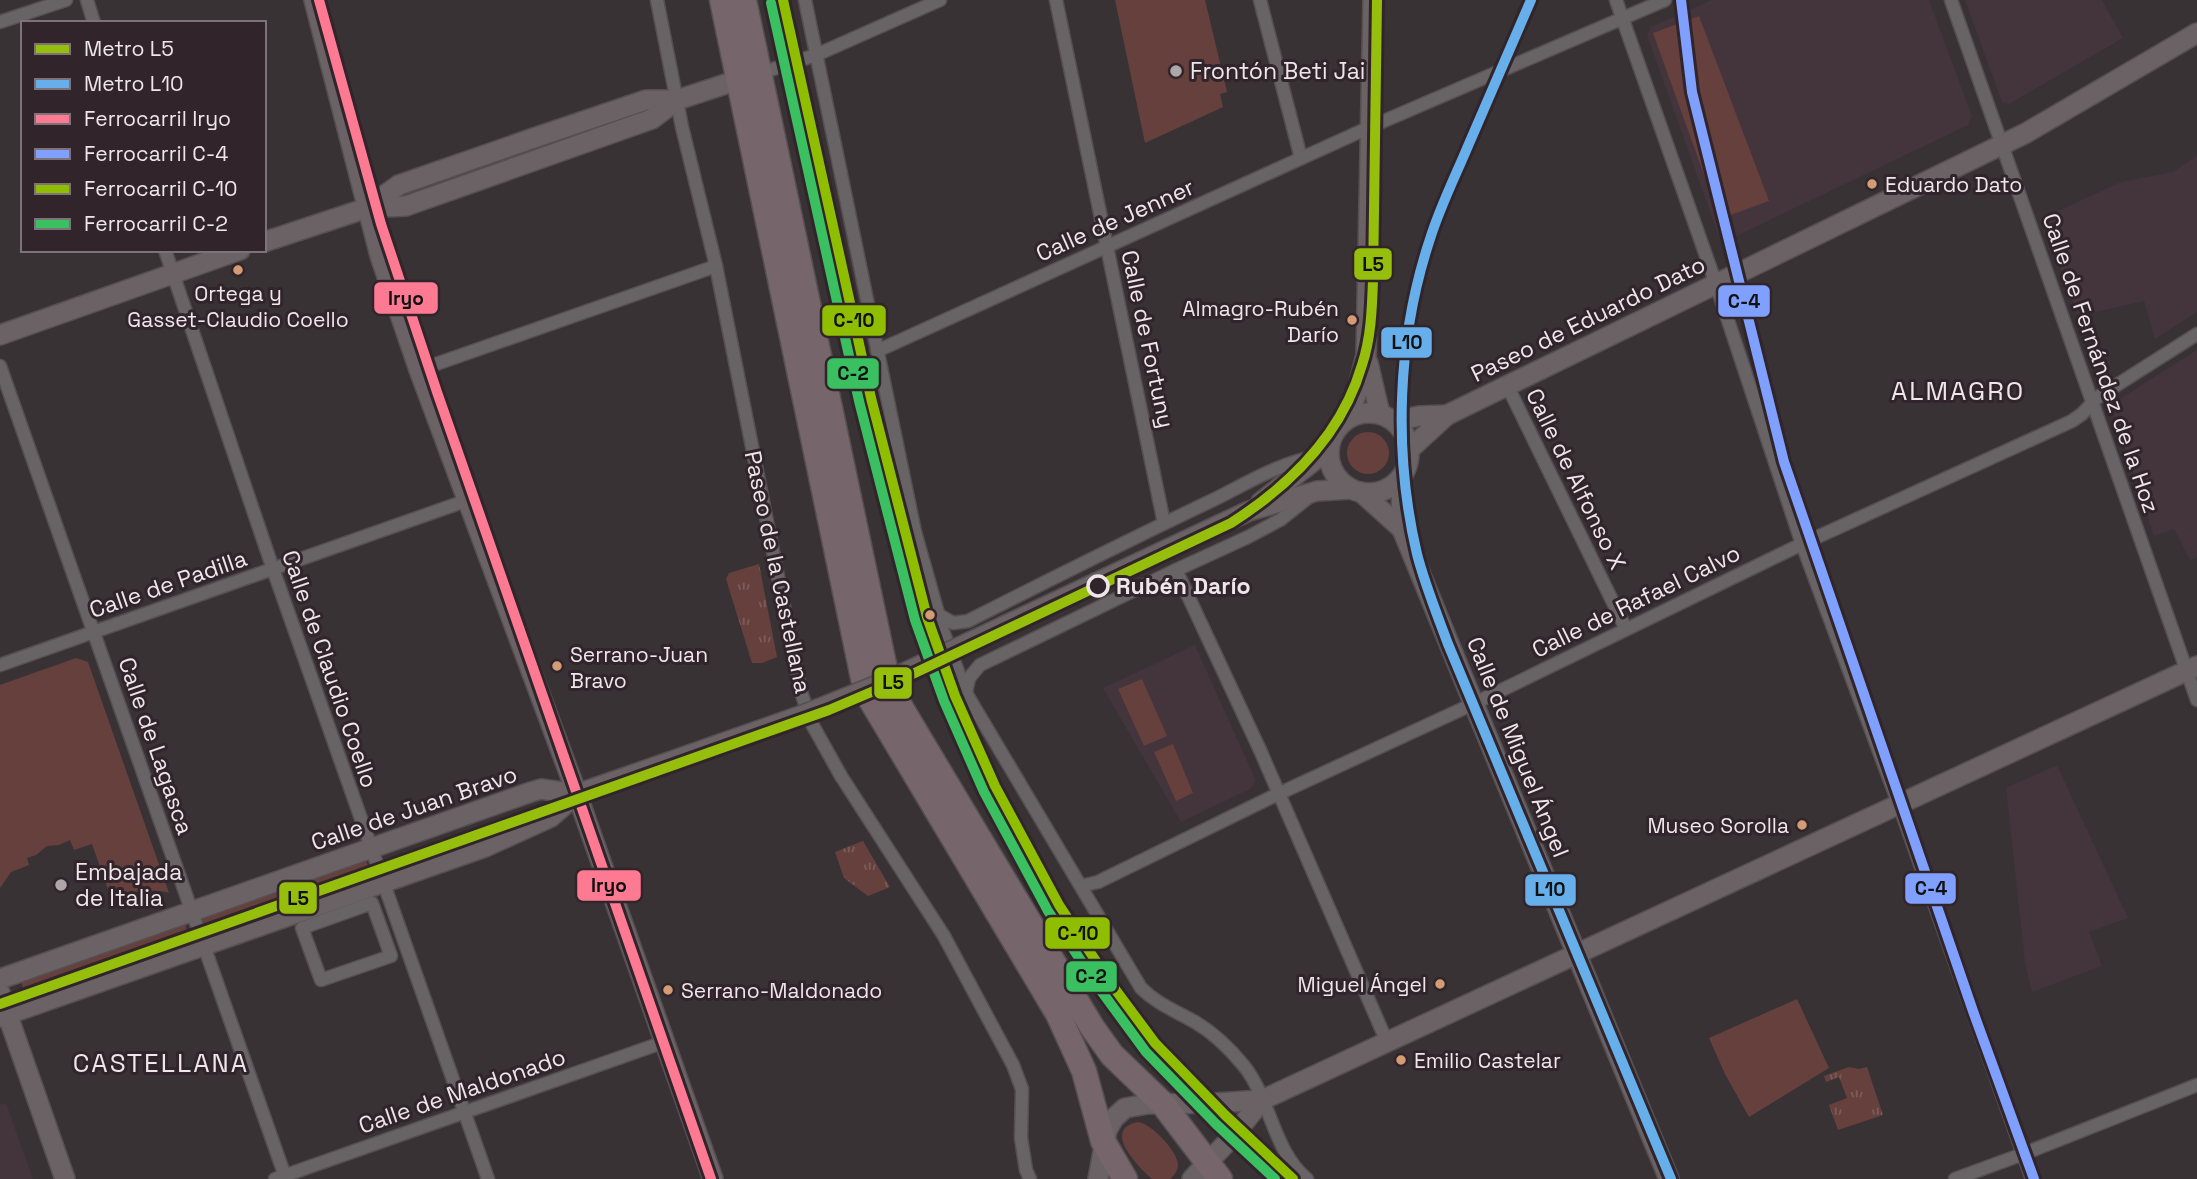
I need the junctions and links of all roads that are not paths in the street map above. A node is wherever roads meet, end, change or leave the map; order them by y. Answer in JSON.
{"nodes":[{"id":1,"x":66,"y":0,"type":"edge"},
{"id":2,"x":87,"y":0,"type":"edge"},
{"id":3,"x":314,"y":0,"type":"edge"},
{"id":4,"x":657,"y":0,"type":"edge"},
{"id":5,"x":722,"y":0,"type":"edge"},
{"id":6,"x":744,"y":0,"type":"edge"},
{"id":7,"x":805,"y":0,"type":"edge"},
{"id":8,"x":940,"y":0,"type":"edge"},
{"id":9,"x":1056,"y":0,"type":"edge"},
{"id":10,"x":1260,"y":0,"type":"edge"},
{"id":11,"x":1373,"y":0,"type":"edge"},
{"id":12,"x":1616,"y":0,"type":"edge"},
{"id":13,"x":1665,"y":0,"type":"edge"},
{"id":14,"x":1951,"y":0,"type":"edge"},
{"id":15,"x":1622,"y":19,"type":"junction"},
{"id":16,"x":93,"y":21,"type":"edge"},
{"id":17,"x":0,"y":22,"type":"edge"},
{"id":18,"x":2197,"y":33,"type":"edge"},
{"id":19,"x":816,"y":55,"type":"junction"},
{"id":20,"x":748,"y":77,"type":"junction"},
{"id":21,"x":677,"y":100,"type":"junction"},
{"id":22,"x":1370,"y":127,"type":"junction"},
{"id":23,"x":2002,"y":146,"type":"junction"},
{"id":24,"x":1301,"y":158,"type":"junction"},
{"id":25,"x":367,"y":208,"type":"junction"},
{"id":26,"x":266,"y":241,"type":"edge"},
{"id":27,"x":1108,"y":246,"type":"junction"},
{"id":28,"x":166,"y":252,"type":"edge"},
{"id":29,"x":234,"y":252,"type":"edge"},
{"id":30,"x":716,"y":266,"type":"junction"},
{"id":31,"x":172,"y":274,"type":"junction"},
{"id":32,"x":1716,"y":284,"type":"junction"},
{"id":33,"x":2197,"y":334,"type":"edge"},
{"id":34,"x":0,"y":335,"type":"edge"},
{"id":35,"x":877,"y":351,"type":"junction"},
{"id":36,"x":1366,"y":355,"type":"junction"},
{"id":37,"x":0,"y":366,"type":"edge"},
{"id":38,"x":419,"y":370,"type":"junction"},
{"id":39,"x":1507,"y":385,"type":"junction"},
{"id":40,"x":2093,"y":402,"type":"junction"},
{"id":41,"x":1447,"y":415,"type":"junction"},
{"id":42,"x":1387,"y":417,"type":"junction"},
{"id":43,"x":1346,"y":420,"type":"junction"},
{"id":44,"x":1410,"y":449,"type":"junction"},
{"id":45,"x":1325,"y":452,"type":"junction"},
{"id":46,"x":1401,"y":478,"type":"junction"},
{"id":47,"x":1317,"y":491,"type":"junction"},
{"id":48,"x":1356,"y":491,"type":"junction"},
{"id":49,"x":468,"y":500,"type":"junction"},
{"id":50,"x":1249,"y":511,"type":"junction"},
{"id":51,"x":1164,"y":523,"type":"junction"},
{"id":52,"x":1402,"y":529,"type":"junction"},
{"id":53,"x":1802,"y":544,"type":"junction"},
{"id":54,"x":272,"y":569,"type":"junction"},
{"id":55,"x":1176,"y":570,"type":"junction"},
{"id":56,"x":939,"y":615,"type":"junction"},
{"id":57,"x":1626,"y":629,"type":"junction"},
{"id":58,"x":93,"y":632,"type":"junction"},
{"id":59,"x":0,"y":665,"type":"edge"},
{"id":60,"x":2192,"y":668,"type":"edge"},
{"id":61,"x":966,"y":693,"type":"junction"},
{"id":62,"x":2197,"y":700,"type":"edge"},
{"id":63,"x":1474,"y":704,"type":"junction"},
{"id":64,"x":577,"y":794,"type":"junction"},
{"id":65,"x":1278,"y":794,"type":"junction"},
{"id":66,"x":1899,"y":805,"type":"junction"},
{"id":67,"x":372,"y":848,"type":"junction"},
{"id":68,"x":384,"y":883,"type":"junction"},
{"id":69,"x":1081,"y":886,"type":"junction"},
{"id":70,"x":192,"y":912,"type":"junction"},
{"id":71,"x":204,"y":946,"type":"junction"},
{"id":72,"x":1577,"y":954,"type":"junction"},
{"id":73,"x":391,"y":956,"type":"joint"},
{"id":74,"x":0,"y":979,"type":"edge"},
{"id":75,"x":0,"y":993,"type":"edge"},
{"id":76,"x":4,"y":1015,"type":"edge"},
{"id":77,"x":664,"y":1042,"type":"junction"},
{"id":78,"x":1387,"y":1042,"type":"junction"},
{"id":79,"x":2197,"y":1085,"type":"edge"},
{"id":80,"x":1262,"y":1100,"type":"junction"},
{"id":81,"x":1163,"y":1104,"type":"junction"},
{"id":82,"x":465,"y":1112,"type":"junction"},
{"id":83,"x":1103,"y":1141,"type":"junction"},
{"id":84,"x":2023,"y":1154,"type":"junction"},
{"id":85,"x":1207,"y":1174,"type":"edge"},
{"id":86,"x":282,"y":1178,"type":"edge"},
{"id":87,"x":65,"y":1179,"type":"edge"},
{"id":88,"x":488,"y":1179,"type":"edge"},
{"id":89,"x":713,"y":1179,"type":"edge"},
{"id":90,"x":1030,"y":1179,"type":"edge"},
{"id":91,"x":1098,"y":1179,"type":"edge"},
{"id":92,"x":1125,"y":1179,"type":"edge"},
{"id":93,"x":1307,"y":1179,"type":"edge"},
{"id":94,"x":1669,"y":1179,"type":"edge"},
{"id":95,"x":1955,"y":1179,"type":"edge"},
{"id":96,"x":2032,"y":1179,"type":"edge"}],
"edges":[{"from":1,"to":17,"type":"street"},
{"from":2,"to":16,"type":"street"},
{"from":3,"to":25,"type":"main road"},
{"from":4,"to":21,"type":"street","name":"Paseo de la Castellana"},
{"from":5,"to":20,"type":"highway"},
{"from":6,"to":20,"type":"highway"},
{"from":7,"to":19,"type":"street"},
{"from":8,"to":19,"type":"street"},
{"from":9,"to":27,"type":"street","name":"Calle de Fortuny"},
{"from":10,"to":24,"type":"street"},
{"from":11,"to":22,"type":"main road"},
{"from":12,"to":15,"type":"street"},
{"from":13,"to":15,"type":"street","name":"Calle de Jenner"},
{"from":14,"to":23,"type":"street","name":"Calle de Fernández de la Hoz"},
{"from":15,"to":22,"type":"street","name":"Calle de Jenner"},
{"from":15,"to":32,"type":"street"},
{"from":18,"to":23,"type":"main road","name":"Paseo de Eduardo Dato"},
{"from":19,"to":20,"type":"street"},
{"from":19,"to":35,"type":"street"},
{"from":20,"to":21,"type":"main road"},
{"from":20,"to":81,"type":"highway"},
{"from":20,"to":83,"type":"highway"},
{"from":21,"to":25,"type":"main road"},
{"from":21,"to":30,"type":"street","name":"Paseo de la Castellana"},
{"from":22,"to":24,"type":"street","name":"Calle de Jenner"},
{"from":22,"to":36,"type":"main road"},
{"from":23,"to":32,"type":"main road","name":"Paseo de Eduardo Dato"},
{"from":23,"to":40,"type":"street","name":"Calle de Fernández de la Hoz"},
{"from":24,"to":27,"type":"street","name":"Calle de Jenner"},
{"from":25,"to":26,"type":"main road"},
{"from":25,"to":38,"type":"main road"},
{"from":27,"to":35,"type":"street","name":"Calle de Jenner"},
{"from":27,"to":51,"type":"street","name":"Calle de Fortuny"},
{"from":28,"to":31,"type":"street","name":"Calle de Claudio Coello"},
{"from":29,"to":31,"type":"main road"},
{"from":30,"to":38,"type":"street"},
{"from":30,"to":90,"type":"street","name":"Paseo de la Castellana"},
{"from":31,"to":34,"type":"main road"},
{"from":31,"to":54,"type":"street","name":"Calle de Claudio Coello"},
{"from":32,"to":39,"type":"main road","name":"Paseo de Eduardo Dato"},
{"from":32,"to":53,"type":"street"},
{"from":33,"to":40,"type":"street","name":"Calle de Rafael Calvo"},
{"from":35,"to":56,"type":"street"},
{"from":36,"to":42,"type":"main road"},
{"from":36,"to":43,"type":"main road"},
{"from":37,"to":58,"type":"street","name":"Calle de Lagasca"},
{"from":38,"to":49,"type":"main road"},
{"from":39,"to":41,"type":"main road","name":"Paseo de Eduardo Dato"},
{"from":39,"to":57,"type":"street","name":"Calle de Alfonso X"},
{"from":40,"to":53,"type":"street","name":"Calle de Rafael Calvo"},
{"from":40,"to":60,"type":"street","name":"Calle de Fernández de la Hoz"},
{"from":41,"to":42,"type":"main road","name":"Paseo de Eduardo Dato"},
{"from":41,"to":44,"type":"main road","name":"Paseo de Eduardo Dato"},
{"from":42,"to":43,"type":"main road"},
{"from":42,"to":44,"type":"main road"},
{"from":43,"to":45,"type":"main road"},
{"from":44,"to":46,"type":"main road"},
{"from":45,"to":48,"type":"main road"},
{"from":45,"to":50,"type":"main road"},
{"from":45,"to":51,"type":"street"},
{"from":46,"to":48,"type":"main road"},
{"from":46,"to":52,"type":"main road","name":"Calle de Miguel Ángel"},
{"from":47,"to":48,"type":"main road"},
{"from":47,"to":50,"type":"main road"},
{"from":47,"to":55,"type":"street"},
{"from":48,"to":52,"type":"main road","name":"Calle de Miguel Ángel"},
{"from":49,"to":54,"type":"street","name":"Calle de Padilla"},
{"from":49,"to":64,"type":"main road"},
{"from":50,"to":64,"type":"main road","bridge":true},
{"from":51,"to":56,"type":"street"},
{"from":52,"to":63,"type":"main road","name":"Calle de Miguel Ángel"},
{"from":53,"to":57,"type":"street","name":"Calle de Rafael Calvo"},
{"from":53,"to":66,"type":"street"},
{"from":54,"to":58,"type":"street","name":"Calle de Padilla"},
{"from":54,"to":67,"type":"street","name":"Calle de Claudio Coello"},
{"from":55,"to":61,"type":"street"},
{"from":55,"to":65,"type":"street"},
{"from":56,"to":61,"type":"street"},
{"from":57,"to":63,"type":"street","name":"Calle de Rafael Calvo"},
{"from":58,"to":59,"type":"street","name":"Calle de Padilla"},
{"from":58,"to":70,"type":"street","name":"Calle de Lagasca"},
{"from":60,"to":62,"type":"street","name":"Calle de Fernández de la Hoz"},
{"from":60,"to":66,"type":"main road"},
{"from":61,"to":69,"type":"street"},
{"from":63,"to":65,"type":"street","name":"Calle de Rafael Calvo"},
{"from":63,"to":72,"type":"main road","name":"Calle de Miguel Ángel"},
{"from":64,"to":67,"type":"main road","name":"Calle de Juan Bravo"},
{"from":64,"to":68,"type":"main road"},
{"from":64,"to":77,"type":"main road"},
{"from":65,"to":69,"type":"street","name":"Calle de Rafael Calvo"},
{"from":65,"to":78,"type":"street"},
{"from":66,"to":72,"type":"main road"},
{"from":66,"to":84,"type":"street"},
{"from":67,"to":68,"type":"street","name":"Calle de Claudio Coello"},
{"from":67,"to":70,"type":"main road","name":"Calle de Juan Bravo"},
{"from":68,"to":71,"type":"main road"},
{"from":68,"to":82,"type":"street","name":"Calle de Claudio Coello"},
{"from":69,"to":80,"type":"street"},
{"from":70,"to":71,"type":"street","name":"Calle de Lagasca"},
{"from":70,"to":74,"type":"main road","name":"Calle de Juan Bravo"},
{"from":71,"to":76,"type":"main road"},
{"from":71,"to":86,"type":"street","name":"Calle de Lagasca"},
{"from":72,"to":78,"type":"main road"},
{"from":72,"to":94,"type":"main road","name":"Calle de Miguel Ángel"},
{"from":73,"to":73,"type":"street"},
{"from":75,"to":76,"type":"main road"},
{"from":76,"to":87,"type":"main road"},
{"from":77,"to":82,"type":"street","name":"Calle de Maldonado"},
{"from":77,"to":89,"type":"main road"},
{"from":78,"to":80,"type":"main road"},
{"from":79,"to":84,"type":"street"},
{"from":80,"to":81,"type":"main road"},
{"from":80,"to":85,"type":"main road"},
{"from":80,"to":93,"type":"street"},
{"from":81,"to":83,"type":"main road"},
{"from":81,"to":85,"type":"highway"},
{"from":82,"to":86,"type":"street","name":"Calle de Maldonado"},
{"from":82,"to":88,"type":"street","name":"Calle de Claudio Coello"},
{"from":83,"to":91,"type":"main road"},
{"from":83,"to":92,"type":"highway"},
{"from":84,"to":95,"type":"street"},
{"from":84,"to":96,"type":"street"}]}
